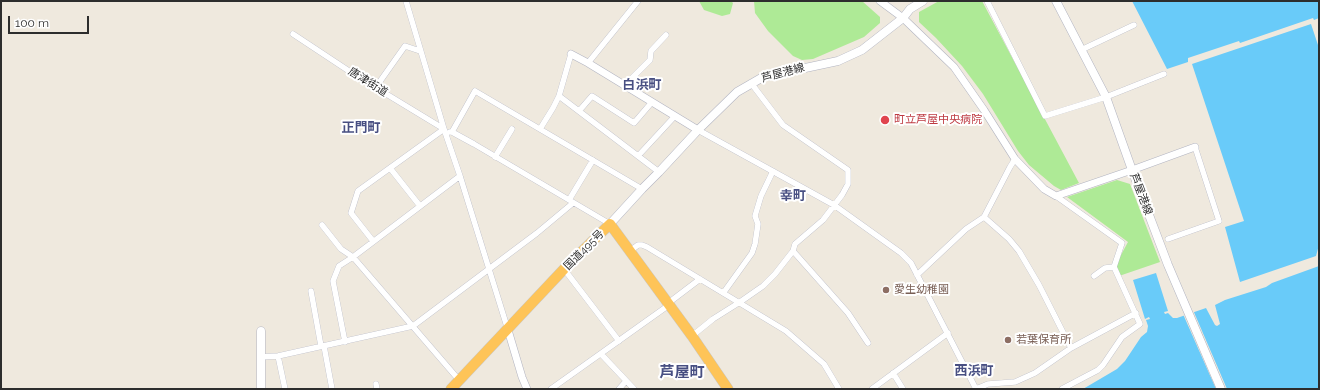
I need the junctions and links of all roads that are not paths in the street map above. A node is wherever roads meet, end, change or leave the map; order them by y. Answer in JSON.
{"nodes":[{"id":1,"x":406,"y":1,"type":"edge"},
{"id":2,"x":638,"y":1,"type":"edge"},
{"id":3,"x":880,"y":1,"type":"edge"},
{"id":4,"x":923,"y":1,"type":"edge"},
{"id":5,"x":987,"y":1,"type":"edge"},
{"id":6,"x":1056,"y":1,"type":"edge"},
{"id":7,"x":903,"y":18,"type":"junction"},
{"id":8,"x":1134,"y":25,"type":"dead end"},
{"id":9,"x":293,"y":34,"type":"dead end"},
{"id":10,"x":666,"y":35,"type":"dead end"},
{"id":11,"x":1081,"y":50,"type":"junction"},
{"id":12,"x":420,"y":51,"type":"junction"},
{"id":13,"x":571,"y":54,"type":"joint"},
{"id":14,"x":588,"y":63,"type":"junction"},
{"id":15,"x":1164,"y":74,"type":"dead end"},
{"id":16,"x":751,"y":83,"type":"junction"},
{"id":17,"x":624,"y":86,"type":"junction"},
{"id":18,"x":376,"y":87,"type":"junction"},
{"id":19,"x":559,"y":96,"type":"junction"},
{"id":20,"x":1106,"y":97,"type":"junction"},
{"id":21,"x":652,"y":102,"type":"junction"},
{"id":22,"x":579,"y":111,"type":"junction"},
{"id":23,"x":675,"y":116,"type":"junction"},
{"id":24,"x":512,"y":129,"type":"dead end"},
{"id":25,"x":540,"y":129,"type":"junction"},
{"id":26,"x":698,"y":130,"type":"junction"},
{"id":27,"x":447,"y":131,"type":"junction"},
{"id":28,"x":1195,"y":147,"type":"joint"},
{"id":29,"x":638,"y":156,"type":"junction"},
{"id":30,"x":495,"y":157,"type":"junction"},
{"id":31,"x":1015,"y":159,"type":"junction"},
{"id":32,"x":593,"y":160,"type":"junction"},
{"id":33,"x":390,"y":168,"type":"junction"},
{"id":34,"x":1132,"y":170,"type":"junction"},
{"id":35,"x":773,"y":171,"type":"junction"},
{"id":36,"x":659,"y":172,"type":"junction"},
{"id":37,"x":460,"y":176,"type":"junction"},
{"id":38,"x":642,"y":189,"type":"junction"},
{"id":39,"x":1056,"y":196,"type":"junction"},
{"id":40,"x":571,"y":202,"type":"junction"},
{"id":41,"x":834,"y":205,"type":"junction"},
{"id":42,"x":420,"y":206,"type":"junction"},
{"id":43,"x":984,"y":218,"type":"junction"},
{"id":44,"x":610,"y":224,"type":"junction"},
{"id":45,"x":322,"y":225,"type":"dead end"},
{"id":46,"x":1168,"y":239,"type":"dead end"},
{"id":47,"x":373,"y":241,"type":"junction"},
{"id":48,"x":630,"y":251,"type":"junction"},
{"id":49,"x":793,"y":251,"type":"junction"},
{"id":50,"x":353,"y":257,"type":"junction"},
{"id":51,"x":1114,"y":267,"type":"junction"},
{"id":52,"x":489,"y":269,"type":"junction"},
{"id":53,"x":564,"y":269,"type":"junction"},
{"id":54,"x":917,"y":275,"type":"junction"},
{"id":55,"x":1094,"y":276,"type":"dead end"},
{"id":56,"x":700,"y":279,"type":"junction"},
{"id":57,"x":311,"y":292,"type":"dead end"},
{"id":58,"x":724,"y":292,"type":"junction"},
{"id":59,"x":740,"y":302,"type":"junction"},
{"id":60,"x":669,"y":305,"type":"junction"},
{"id":61,"x":1136,"y":313,"type":"junction"},
{"id":62,"x":414,"y":326,"type":"junction"},
{"id":63,"x":508,"y":330,"type":"junction"},
{"id":64,"x":261,"y":331,"type":"dead end"},
{"id":65,"x":948,"y":333,"type":"junction"},
{"id":66,"x":692,"y":336,"type":"junction"},
{"id":67,"x":619,"y":341,"type":"junction"},
{"id":68,"x":345,"y":342,"type":"junction"},
{"id":69,"x":868,"y":343,"type":"dead end"},
{"id":70,"x":322,"y":346,"type":"junction"},
{"id":71,"x":1071,"y":348,"type":"junction"},
{"id":72,"x":601,"y":354,"type":"junction"},
{"id":73,"x":278,"y":356,"type":"junction"},
{"id":74,"x":260,"y":357,"type":"junction"},
{"id":75,"x":893,"y":373,"type":"junction"},
{"id":76,"x":459,"y":380,"type":"junction"},
{"id":77,"x":626,"y":380,"type":"junction"},
{"id":78,"x":725,"y":388,"type":"edge"},
{"id":79,"x":261,"y":389,"type":"edge"},
{"id":80,"x":285,"y":389,"type":"edge"},
{"id":81,"x":332,"y":389,"type":"edge"},
{"id":82,"x":451,"y":389,"type":"edge"},
{"id":83,"x":527,"y":389,"type":"edge"},
{"id":84,"x":551,"y":389,"type":"edge"},
{"id":85,"x":619,"y":389,"type":"edge"},
{"id":86,"x":634,"y":389,"type":"edge"},
{"id":87,"x":839,"y":389,"type":"edge"},
{"id":88,"x":872,"y":389,"type":"edge"},
{"id":89,"x":903,"y":389,"type":"edge"},
{"id":90,"x":976,"y":389,"type":"edge"},
{"id":91,"x":1062,"y":389,"type":"edge"},
{"id":92,"x":1221,"y":389,"type":"edge"}],
"edges":[{"from":1,"to":12,"type":"street"},
{"from":2,"to":14,"type":"street"},
{"from":3,"to":7,"type":"street"},
{"from":4,"to":7,"type":"main road","name":"芦屋港線"},
{"from":5,"to":20,"type":"street"},
{"from":6,"to":11,"type":"main road","name":"芦屋港線"},
{"from":7,"to":16,"type":"main road","name":"芦屋港線"},
{"from":7,"to":31,"type":"street"},
{"from":8,"to":11,"type":"street"},
{"from":9,"to":18,"type":"street","name":"唐津街道"},
{"from":10,"to":17,"type":"street"},
{"from":11,"to":20,"type":"main road","name":"芦屋港線"},
{"from":12,"to":18,"type":"street"},
{"from":12,"to":27,"type":"street"},
{"from":13,"to":14,"type":"street"},
{"from":13,"to":19,"type":"street"},
{"from":14,"to":17,"type":"street"},
{"from":15,"to":20,"type":"street"},
{"from":16,"to":26,"type":"main road","name":"芦屋港線"},
{"from":16,"to":41,"type":"street"},
{"from":17,"to":21,"type":"street"},
{"from":18,"to":27,"type":"street","name":"唐津街道"},
{"from":19,"to":22,"type":"street"},
{"from":19,"to":25,"type":"street"},
{"from":20,"to":34,"type":"main road","name":"芦屋港線"},
{"from":21,"to":22,"type":"street"},
{"from":21,"to":23,"type":"street"},
{"from":22,"to":29,"type":"street"},
{"from":23,"to":26,"type":"street"},
{"from":23,"to":29,"type":"street"},
{"from":24,"to":30,"type":"street"},
{"from":25,"to":27,"type":"street"},
{"from":25,"to":32,"type":"street"},
{"from":26,"to":35,"type":"street"},
{"from":26,"to":36,"type":"main road","name":"芦屋港線"},
{"from":27,"to":30,"type":"street","name":"唐津街道"},
{"from":27,"to":33,"type":"street"},
{"from":27,"to":37,"type":"street"},
{"from":28,"to":34,"type":"street"},
{"from":28,"to":46,"type":"street"},
{"from":29,"to":36,"type":"street"},
{"from":30,"to":40,"type":"street","name":"唐津街道"},
{"from":31,"to":39,"type":"street"},
{"from":31,"to":43,"type":"street"},
{"from":32,"to":38,"type":"street"},
{"from":32,"to":40,"type":"street"},
{"from":33,"to":42,"type":"street"},
{"from":33,"to":47,"type":"street"},
{"from":34,"to":39,"type":"street"},
{"from":34,"to":92,"type":"main road","name":"芦屋港線"},
{"from":35,"to":41,"type":"street"},
{"from":35,"to":58,"type":"street"},
{"from":36,"to":38,"type":"main road","name":"芦屋港線"},
{"from":37,"to":42,"type":"street"},
{"from":37,"to":52,"type":"street"},
{"from":38,"to":44,"type":"main road","name":"芦屋港線"},
{"from":39,"to":51,"type":"street"},
{"from":40,"to":44,"type":"street","name":"唐津街道"},
{"from":40,"to":52,"type":"street"},
{"from":41,"to":49,"type":"street"},
{"from":41,"to":54,"type":"street"},
{"from":42,"to":47,"type":"street"},
{"from":43,"to":54,"type":"street"},
{"from":43,"to":71,"type":"street"},
{"from":44,"to":48,"type":"highway","name":"国道495号"},
{"from":44,"to":53,"type":"highway","name":"国道495号"},
{"from":45,"to":50,"type":"street"},
{"from":47,"to":50,"type":"street"},
{"from":48,"to":56,"type":"street"},
{"from":48,"to":60,"type":"highway","name":"国道495号"},
{"from":49,"to":59,"type":"street"},
{"from":49,"to":69,"type":"street"},
{"from":50,"to":62,"type":"street"},
{"from":50,"to":68,"type":"street"},
{"from":51,"to":55,"type":"street"},
{"from":51,"to":61,"type":"street"},
{"from":52,"to":62,"type":"street"},
{"from":52,"to":63,"type":"street"},
{"from":53,"to":63,"type":"highway","name":"国道495号"},
{"from":53,"to":67,"type":"street"},
{"from":54,"to":65,"type":"street"},
{"from":56,"to":58,"type":"street"},
{"from":56,"to":60,"type":"street"},
{"from":57,"to":70,"type":"street"},
{"from":58,"to":59,"type":"street"},
{"from":59,"to":66,"type":"street"},
{"from":59,"to":87,"type":"street"},
{"from":60,"to":66,"type":"highway","name":"国道495号"},
{"from":60,"to":67,"type":"street"},
{"from":61,"to":71,"type":"street"},
{"from":61,"to":91,"type":"street"},
{"from":62,"to":68,"type":"street"},
{"from":62,"to":76,"type":"street"},
{"from":63,"to":76,"type":"highway","name":"国道495号"},
{"from":63,"to":83,"type":"street"},
{"from":64,"to":74,"type":"main road"},
{"from":65,"to":75,"type":"street"},
{"from":65,"to":90,"type":"street"},
{"from":66,"to":78,"type":"highway","name":"国道495号"},
{"from":67,"to":72,"type":"street"},
{"from":68,"to":70,"type":"street"},
{"from":70,"to":73,"type":"street"},
{"from":70,"to":81,"type":"street"},
{"from":71,"to":90,"type":"street"},
{"from":72,"to":77,"type":"street"},
{"from":72,"to":84,"type":"street"},
{"from":73,"to":74,"type":"street"},
{"from":73,"to":80,"type":"street"},
{"from":74,"to":79,"type":"main road"},
{"from":75,"to":88,"type":"street"},
{"from":75,"to":89,"type":"street"},
{"from":76,"to":82,"type":"highway","name":"国道495号"},
{"from":77,"to":85,"type":"street"},
{"from":77,"to":86,"type":"street"}]}
